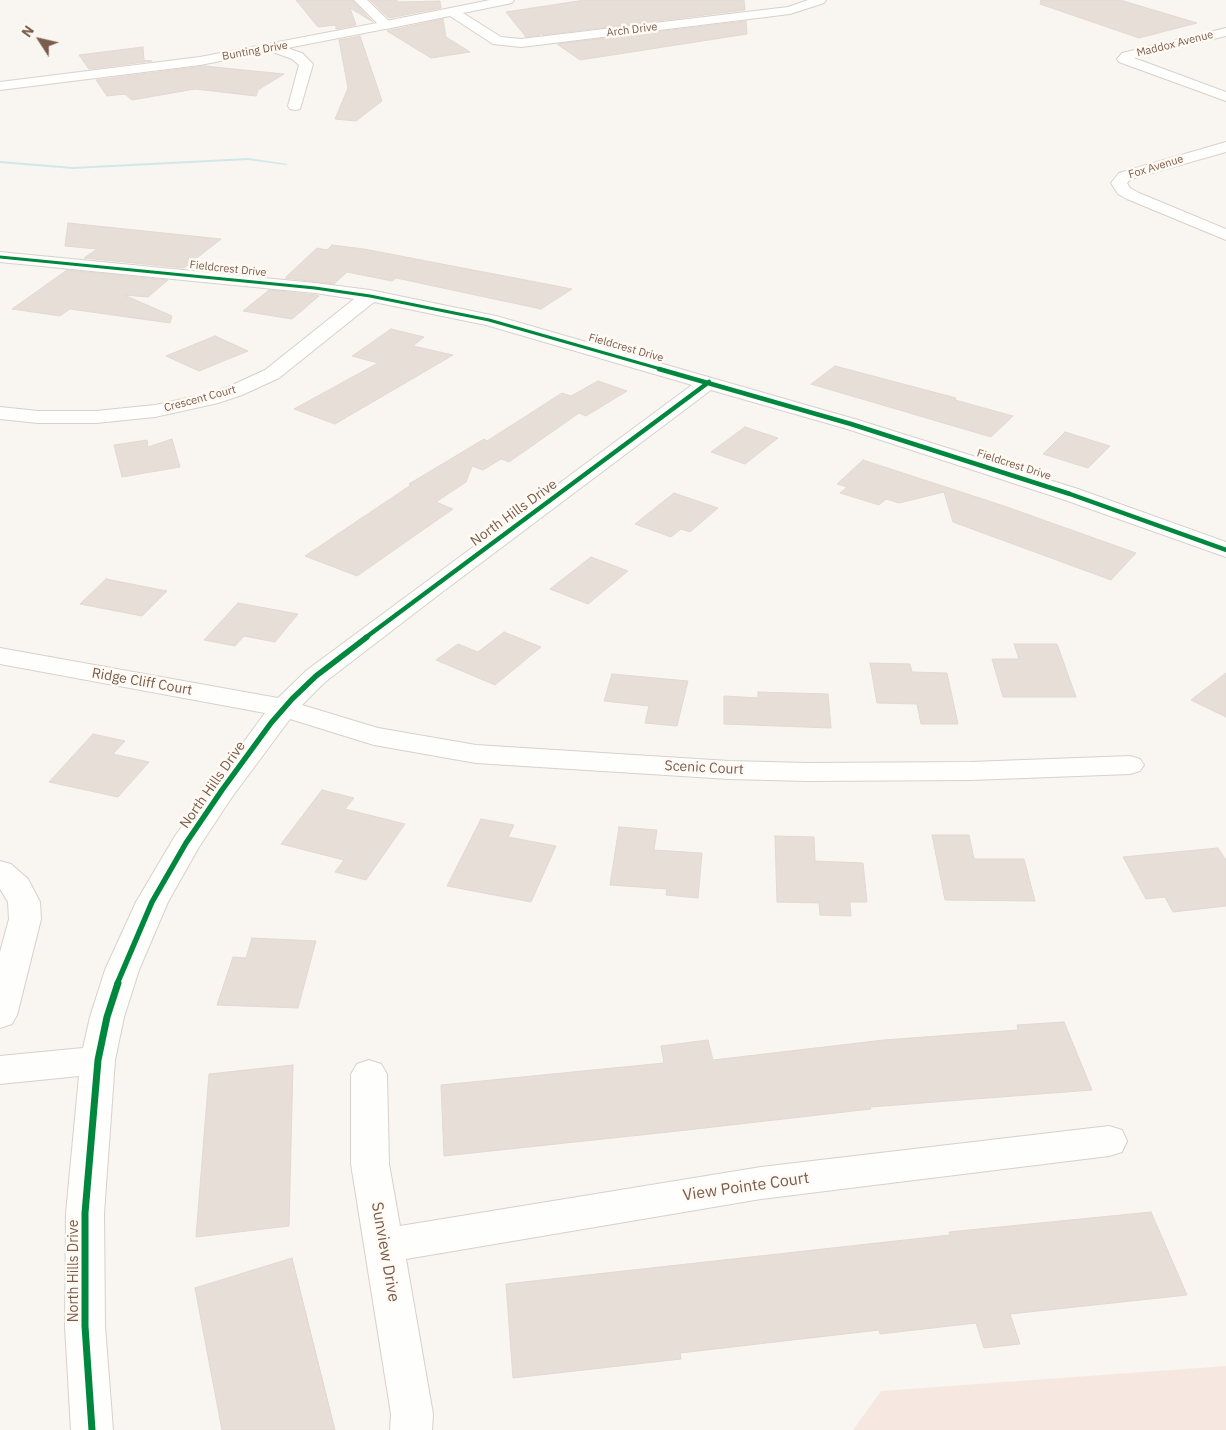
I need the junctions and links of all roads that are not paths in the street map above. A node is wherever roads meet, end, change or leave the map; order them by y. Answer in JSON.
{"nodes":[{"id":1,"x":360,"y":0,"type":"edge"},
{"id":2,"x":508,"y":0,"type":"edge"},
{"id":3,"x":820,"y":0,"type":"edge"},
{"id":4,"x":451,"y":11,"type":"junction"},
{"id":5,"x":386,"y":25,"type":"junction"},
{"id":6,"x":1226,"y":32,"type":"edge"},
{"id":7,"x":275,"y":48,"type":"junction"},
{"id":8,"x":0,"y":86,"type":"edge"},
{"id":9,"x":1226,"y":97,"type":"edge"},
{"id":10,"x":295,"y":106,"type":"dead end"},
{"id":11,"x":1226,"y":147,"type":"edge"},
{"id":12,"x":1226,"y":234,"type":"edge"},
{"id":13,"x":0,"y":257,"type":"edge"},
{"id":14,"x":370,"y":296,"type":"junction"},
{"id":15,"x":709,"y":382,"type":"junction"},
{"id":16,"x":0,"y":413,"type":"edge"},
{"id":17,"x":1226,"y":550,"type":"edge"},
{"id":18,"x":0,"y":656,"type":"edge"},
{"id":19,"x":284,"y":708,"type":"junction"},
{"id":20,"x":1130,"y":765,"type":"dead end"},
{"id":21,"x":0,"y":872,"type":"edge"},
{"id":22,"x":0,"y":1015,"type":"edge"},
{"id":23,"x":98,"y":1060,"type":"junction"},
{"id":24,"x":0,"y":1070,"type":"edge"},
{"id":25,"x":369,"y":1074,"type":"dead end"},
{"id":26,"x":1109,"y":1141,"type":"dead end"},
{"id":27,"x":384,"y":1246,"type":"junction"},
{"id":28,"x":92,"y":1430,"type":"edge"},
{"id":29,"x":411,"y":1430,"type":"edge"}],
"edges":[{"from":1,"to":5,"type":"street"},
{"from":2,"to":4,"type":"street","name":"Bunting Drive"},
{"from":3,"to":4,"type":"street","name":"Arch Drive"},
{"from":4,"to":5,"type":"street","name":"Bunting Drive"},
{"from":5,"to":7,"type":"street","name":"Bunting Drive"},
{"from":6,"to":9,"type":"street","name":"Maddox Avenue"},
{"from":7,"to":8,"type":"street","name":"Bunting Drive"},
{"from":7,"to":10,"type":"street"},
{"from":11,"to":12,"type":"street","name":"Fox Avenue"},
{"from":13,"to":14,"type":"street","name":"Fieldcrest Drive"},
{"from":14,"to":15,"type":"street","name":"Fieldcrest Drive"},
{"from":14,"to":16,"type":"street","name":"Crescent Court"},
{"from":15,"to":17,"type":"street","name":"Fieldcrest Drive"},
{"from":15,"to":19,"type":"street","name":"North Hills Drive"},
{"from":18,"to":19,"type":"street","name":"Ridge Cliff Court"},
{"from":19,"to":20,"type":"street","name":"Scenic Court"},
{"from":19,"to":23,"type":"street","name":"North Hills Drive"},
{"from":21,"to":22,"type":"street"},
{"from":23,"to":24,"type":"street"},
{"from":23,"to":28,"type":"street","name":"North Hills Drive"},
{"from":25,"to":27,"type":"street","name":"Sunview Drive"},
{"from":26,"to":27,"type":"street","name":"View Pointe Court"},
{"from":27,"to":29,"type":"street","name":"Sunview Drive"}]}
